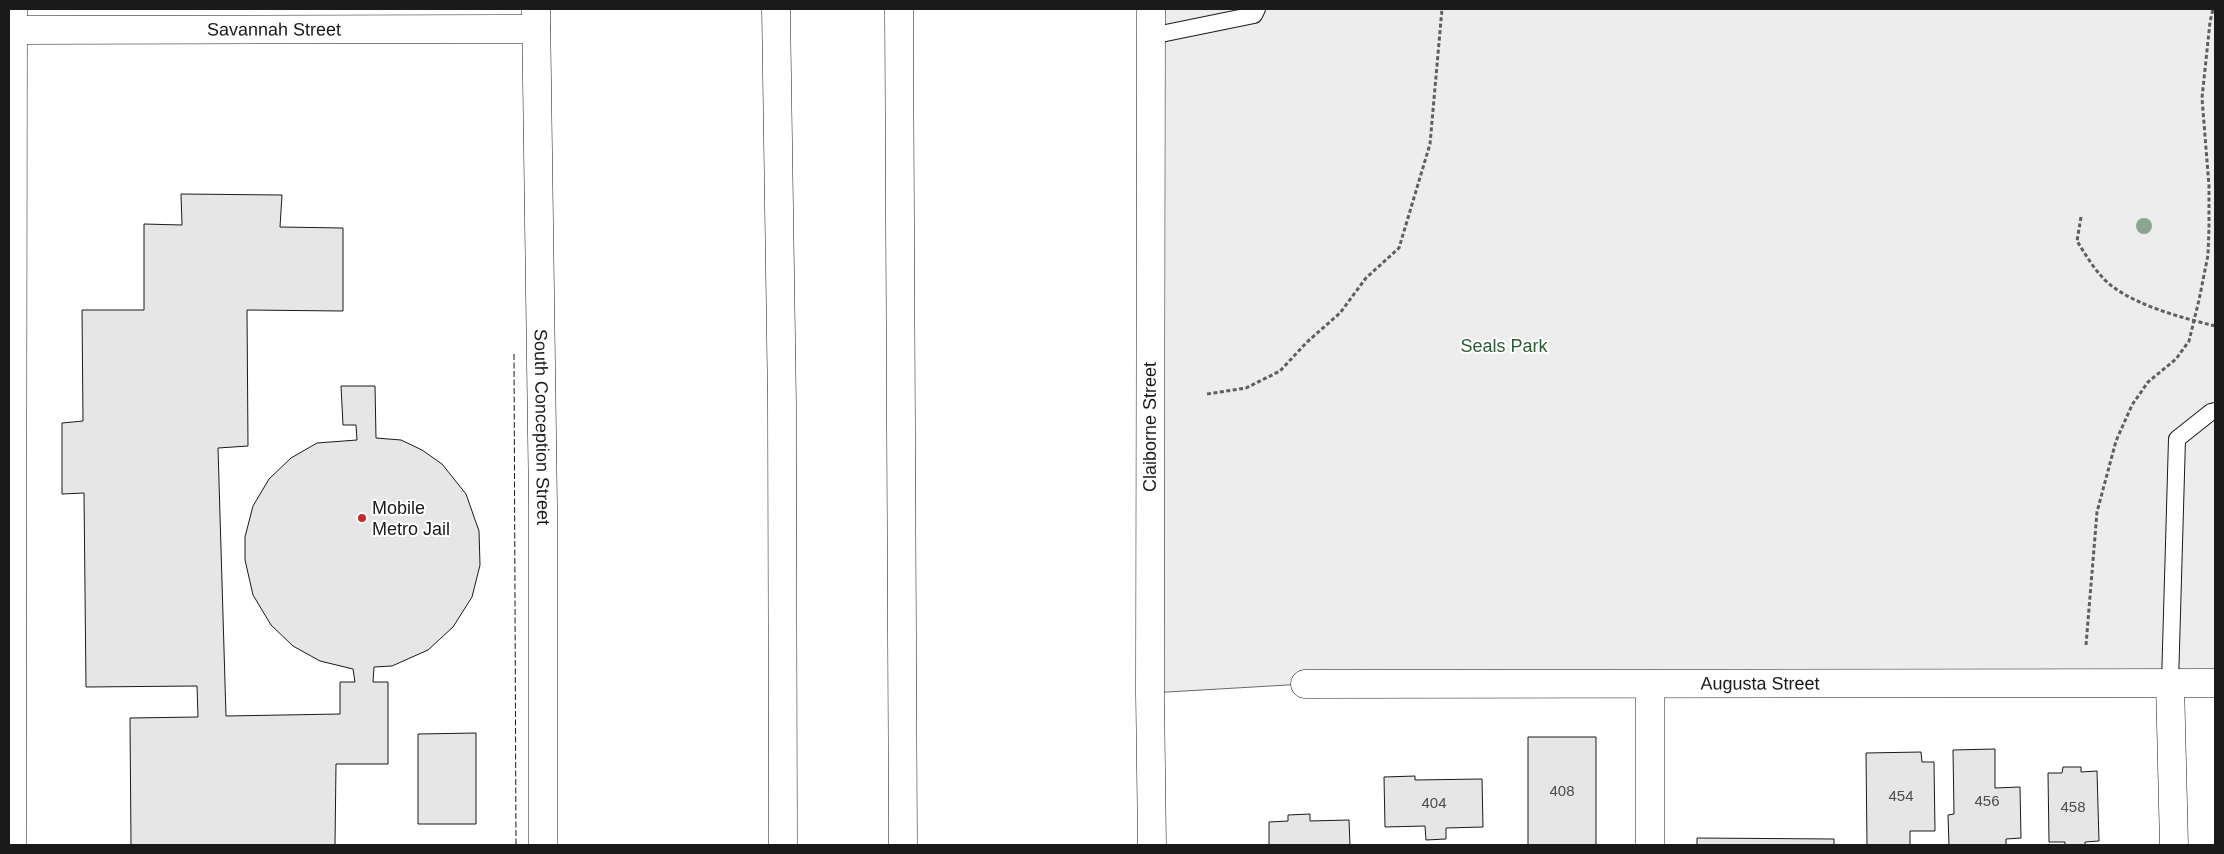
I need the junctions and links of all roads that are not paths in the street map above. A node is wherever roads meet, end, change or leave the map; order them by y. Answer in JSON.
{"nodes":[{"id":1,"x":776,"y":9,"type":"edge"},
{"id":2,"x":899,"y":9,"type":"edge"},
{"id":3,"x":1151,"y":9,"type":"edge"},
{"id":4,"x":1257,"y":9,"type":"edge"},
{"id":5,"x":536,"y":19,"type":"edge"},
{"id":6,"x":12,"y":23,"type":"edge"},
{"id":7,"x":1151,"y":36,"type":"junction"},
{"id":8,"x":2215,"y":411,"type":"edge"},
{"id":9,"x":2170,"y":683,"type":"junction"},
{"id":10,"x":2215,"y":683,"type":"edge"},
{"id":11,"x":1305,"y":684,"type":"dead end"},
{"id":12,"x":1650,"y":684,"type":"junction"},
{"id":13,"x":11,"y":699,"type":"edge"},
{"id":14,"x":782,"y":774,"type":"junction"},
{"id":15,"x":902,"y":792,"type":"junction"},
{"id":16,"x":12,"y":845,"type":"edge"},
{"id":17,"x":543,"y":845,"type":"edge"},
{"id":18,"x":774,"y":845,"type":"edge"},
{"id":19,"x":783,"y":845,"type":"edge"},
{"id":20,"x":903,"y":845,"type":"edge"},
{"id":21,"x":922,"y":845,"type":"edge"},
{"id":22,"x":1152,"y":845,"type":"edge"},
{"id":23,"x":1650,"y":845,"type":"edge"},
{"id":24,"x":2174,"y":845,"type":"edge"}],
"edges":[{"from":1,"to":14,"type":"main road"},
{"from":2,"to":15,"type":"main road"},
{"from":3,"to":7,"type":"main road","name":"Claiborne Street"},
{"from":4,"to":7,"type":"lane"},
{"from":5,"to":6,"type":"main road","name":"Savannah Street"},
{"from":5,"to":17,"type":"main road","name":"South Conception Street"},
{"from":6,"to":13,"type":"main road"},
{"from":7,"to":22,"type":"main road","name":"Claiborne Street"},
{"from":8,"to":9,"type":"lane"},
{"from":9,"to":10,"type":"main road","name":"Augusta Street"},
{"from":9,"to":12,"type":"main road","name":"Augusta Street"},
{"from":9,"to":24,"type":"main road"},
{"from":11,"to":12,"type":"main road","name":"Augusta Street"},
{"from":12,"to":23,"type":"main road"},
{"from":13,"to":16,"type":"main road"},
{"from":14,"to":18,"type":"main road"},
{"from":14,"to":19,"type":"main road"},
{"from":15,"to":20,"type":"main road"},
{"from":15,"to":21,"type":"main road"}]}
